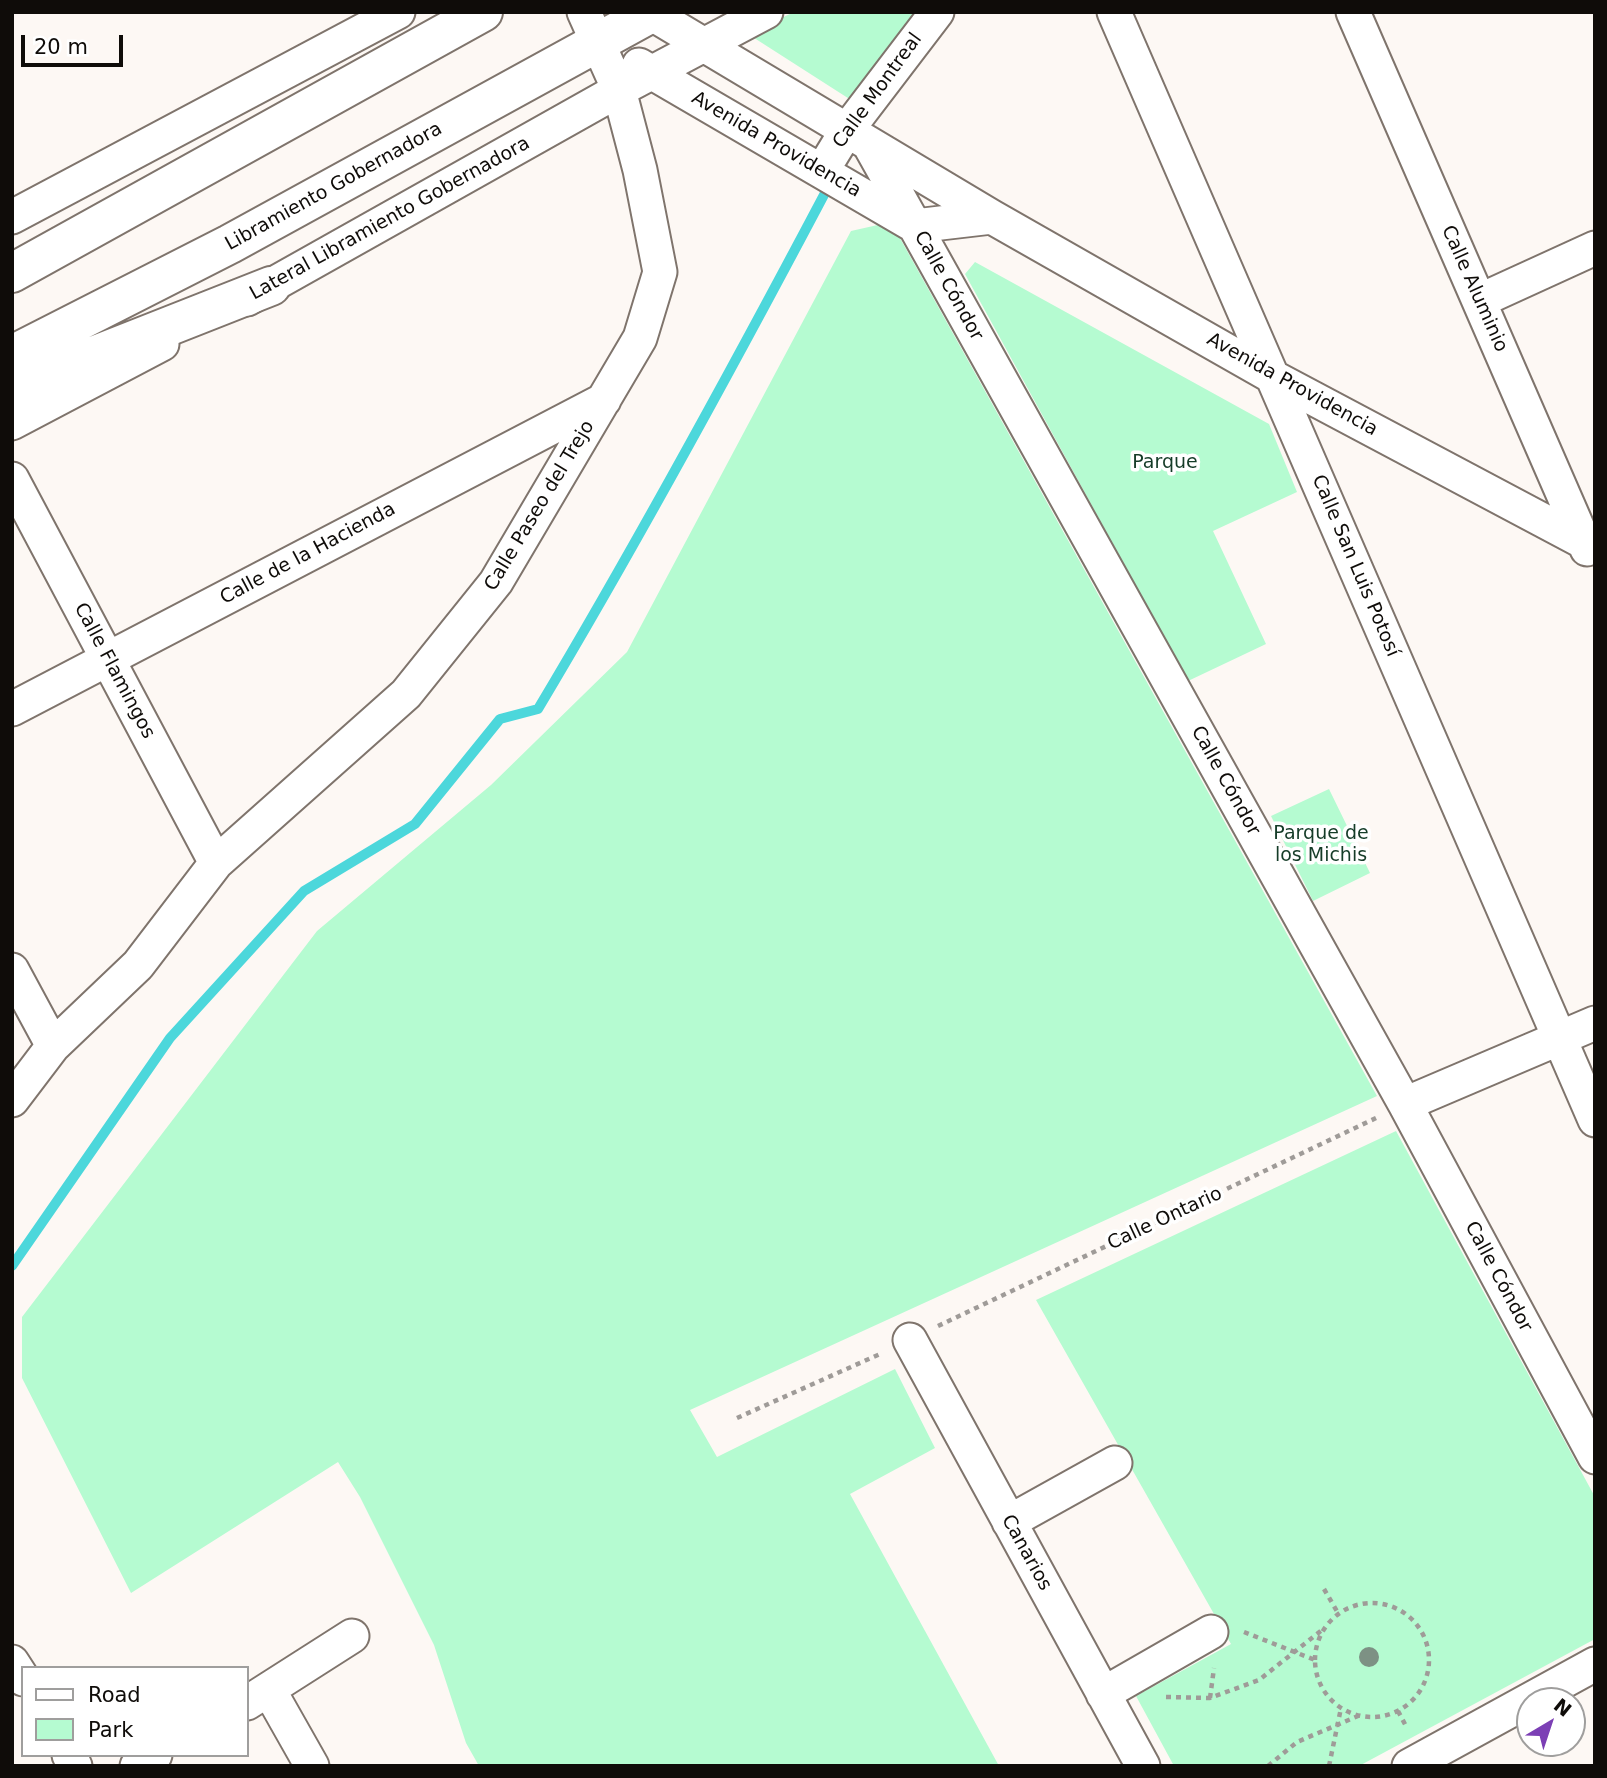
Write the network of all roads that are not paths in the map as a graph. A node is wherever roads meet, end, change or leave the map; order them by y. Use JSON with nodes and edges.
{"nodes":[{"id":1,"x":398,"y":12,"type":"edge"},
{"id":2,"x":482,"y":12,"type":"edge"},
{"id":3,"x":766,"y":12,"type":"edge"},
{"id":4,"x":937,"y":12,"type":"edge"},
{"id":5,"x":1114,"y":12,"type":"edge"},
{"id":6,"x":1353,"y":12,"type":"edge"},
{"id":7,"x":651,"y":13,"type":"edge"},
{"id":8,"x":591,"y":27,"type":"edge"},
{"id":9,"x":704,"y":45,"type":"junction"},
{"id":10,"x":654,"y":73,"type":"junction"},
{"id":11,"x":619,"y":90,"type":"junction"},
{"id":12,"x":858,"y":137,"type":"junction"},
{"id":13,"x":822,"y":171,"type":"junction"},
{"id":14,"x":992,"y":216,"type":"junction"},
{"id":15,"x":12,"y":217,"type":"edge"},
{"id":16,"x":915,"y":226,"type":"junction"},
{"id":17,"x":1595,"y":248,"type":"edge"},
{"id":18,"x":12,"y":273,"type":"edge"},
{"id":19,"x":271,"y":286,"type":"junction"},
{"id":20,"x":1479,"y":301,"type":"junction"},
{"id":21,"x":12,"y":355,"type":"edge"},
{"id":22,"x":1273,"y":377,"type":"junction"},
{"id":23,"x":12,"y":388,"type":"edge"},
{"id":24,"x":604,"y":400,"type":"junction"},
{"id":25,"x":12,"y":423,"type":"edge"},
{"id":26,"x":12,"y":479,"type":"edge"},
{"id":27,"x":1591,"y":552,"type":"edge"},
{"id":28,"x":108,"y":659,"type":"junction"},
{"id":29,"x":12,"y":709,"type":"edge"},
{"id":30,"x":216,"y":863,"type":"junction"},
{"id":31,"x":12,"y":970,"type":"edge"},
{"id":32,"x":1595,"y":1023,"type":"edge"},
{"id":33,"x":1560,"y":1038,"type":"junction"},
{"id":34,"x":53,"y":1046,"type":"junction"},
{"id":35,"x":12,"y":1100,"type":"edge"},
{"id":36,"x":1405,"y":1104,"type":"junction"},
{"id":37,"x":1595,"y":1120,"type":"edge"},
{"id":38,"x":910,"y":1340,"type":"road end"},
{"id":39,"x":1595,"y":1457,"type":"edge"},
{"id":40,"x":1115,"y":1463,"type":"dead end"},
{"id":41,"x":1009,"y":1522,"type":"junction"},
{"id":42,"x":1212,"y":1632,"type":"dead end"},
{"id":43,"x":352,"y":1636,"type":"dead end"},
{"id":44,"x":1595,"y":1664,"type":"edge"},
{"id":45,"x":1103,"y":1694,"type":"junction"},
{"id":46,"x":258,"y":1696,"type":"edge"},
{"id":47,"x":1425,"y":1762,"type":"edge"},
{"id":48,"x":312,"y":1766,"type":"edge"},
{"id":49,"x":1143,"y":1766,"type":"edge"}],
"edges":[{"from":1,"to":15,"type":"street"},
{"from":2,"to":18,"type":"highway"},
{"from":3,"to":9,"type":"street","name":"Lateral Libramiento Gobernadora"},
{"from":4,"to":12,"type":"street","name":"Calle Montreal"},
{"from":5,"to":22,"type":"street","name":"Calle San Luis Potosí"},
{"from":6,"to":20,"type":"street","name":"Calle Aluminio"},
{"from":7,"to":8,"type":"highway","name":"Libramiento Gobernadora"},
{"from":7,"to":9,"type":"street","name":"Avenida Providencia"},
{"from":8,"to":10,"type":"street","name":"Avenida Providencia"},
{"from":8,"to":11,"type":"street","name":"Calle Paseo del Trejo"},
{"from":8,"to":21,"type":"highway","name":"Libramiento Gobernadora"},
{"from":9,"to":10,"type":"street","name":"Lateral Libramiento Gobernadora"},
{"from":9,"to":12,"type":"street","name":"Avenida Providencia"},
{"from":10,"to":11,"type":"street","name":"Lateral Libramiento Gobernadora"},
{"from":10,"to":13,"type":"street","name":"Avenida Providencia"},
{"from":11,"to":19,"type":"street","name":"Lateral Libramiento Gobernadora"},
{"from":11,"to":24,"type":"street","name":"Calle Paseo del Trejo"},
{"from":12,"to":13,"type":"street","name":"Calle Montreal"},
{"from":12,"to":14,"type":"street","name":"Avenida Providencia"},
{"from":12,"to":16,"type":"street","name":"Calle Cóndor"},
{"from":13,"to":16,"type":"street","name":"Avenida Providencia"},
{"from":14,"to":16,"type":"street"},
{"from":14,"to":22,"type":"street","name":"Avenida Providencia"},
{"from":16,"to":36,"type":"street","name":"Calle Cóndor"},
{"from":17,"to":20,"type":"street"},
{"from":19,"to":23,"type":"highway"},
{"from":19,"to":25,"type":"street","name":"Lateral Libramiento Gobernadora"},
{"from":20,"to":27,"type":"street","name":"Calle Aluminio"},
{"from":22,"to":27,"type":"street","name":"Avenida Providencia"},
{"from":22,"to":33,"type":"street","name":"Calle San Luis Potosí"},
{"from":24,"to":28,"type":"street","name":"Calle de la Hacienda"},
{"from":24,"to":30,"type":"street","name":"Calle Paseo del Trejo"},
{"from":26,"to":28,"type":"street","name":"Calle Flamingos"},
{"from":28,"to":29,"type":"street","name":"Calle de la Hacienda"},
{"from":28,"to":30,"type":"street","name":"Calle Flamingos"},
{"from":30,"to":34,"type":"street","name":"Calle Paseo del Trejo"},
{"from":31,"to":34,"type":"street"},
{"from":32,"to":33,"type":"street"},
{"from":33,"to":36,"type":"street"},
{"from":33,"to":37,"type":"street","name":"Calle San Luis Potosí"},
{"from":34,"to":35,"type":"street","name":"Calle Paseo del Trejo"},
{"from":36,"to":39,"type":"street","name":"Calle Cóndor"},
{"from":38,"to":41,"type":"street","name":"Canarios"},
{"from":40,"to":41,"type":"street"},
{"from":41,"to":45,"type":"street","name":"Canarios"},
{"from":42,"to":45,"type":"street"},
{"from":43,"to":46,"type":"street"},
{"from":44,"to":47,"type":"street"},
{"from":45,"to":49,"type":"street","name":"Canarios"},
{"from":46,"to":48,"type":"street"}]}
